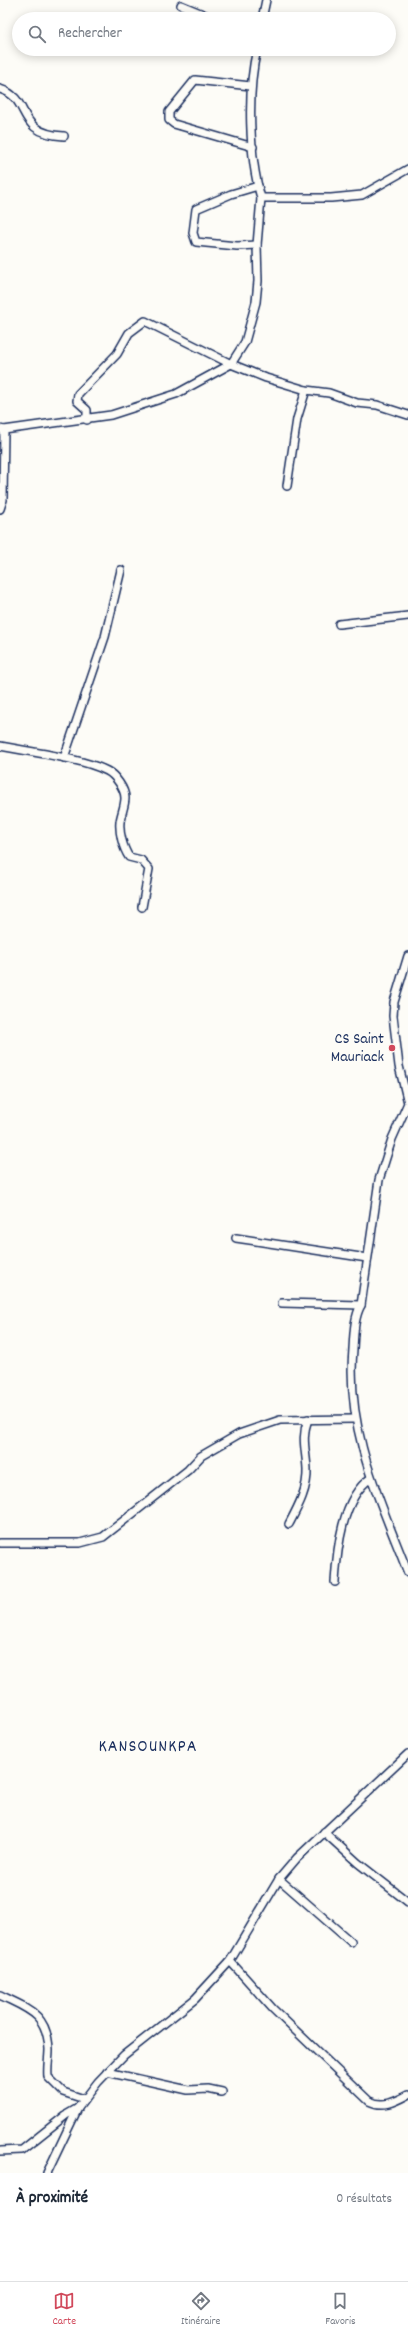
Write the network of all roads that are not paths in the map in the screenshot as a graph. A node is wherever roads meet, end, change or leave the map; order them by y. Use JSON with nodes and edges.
{"nodes":[{"id":1,"x":266,"y":0,"type":"edge"},
{"id":2,"x":181,"y":5,"type":"dead end"},
{"id":3,"x":198,"y":12,"type":"edge"},
{"id":4,"x":263,"y":12,"type":"edge"},
{"id":5,"x":255,"y":56,"type":"edge"},
{"id":6,"x":251,"y":86,"type":"junction"},
{"id":7,"x":0,"y":89,"type":"edge"},
{"id":8,"x":64,"y":136,"type":"dead end"},
{"id":9,"x":253,"y":147,"type":"junction"},
{"id":10,"x":408,"y":169,"type":"edge"},
{"id":11,"x":258,"y":186,"type":"junction"},
{"id":12,"x":261,"y":198,"type":"junction"},
{"id":13,"x":257,"y":245,"type":"junction"},
{"id":14,"x":231,"y":364,"type":"junction"},
{"id":15,"x":306,"y":390,"type":"junction"},
{"id":16,"x":408,"y":415,"type":"edge"},
{"id":17,"x":87,"y":420,"type":"junction"},
{"id":18,"x":2,"y":429,"type":"edge"},
{"id":19,"x":287,"y":486,"type":"dead end"},
{"id":20,"x":0,"y":509,"type":"edge"},
{"id":21,"x":122,"y":570,"type":"dead end"},
{"id":22,"x":408,"y":616,"type":"edge"},
{"id":23,"x":339,"y":624,"type":"dead end"},
{"id":24,"x":0,"y":746,"type":"edge"},
{"id":25,"x":64,"y":758,"type":"junction"},
{"id":26,"x":142,"y":907,"type":"dead end"},
{"id":27,"x":408,"y":956,"type":"edge"},
{"id":28,"x":236,"y":1238,"type":"dead end"},
{"id":29,"x":367,"y":1258,"type":"junction"},
{"id":30,"x":282,"y":1303,"type":"dead end"},
{"id":31,"x":361,"y":1305,"type":"junction"},
{"id":32,"x":354,"y":1419,"type":"junction"},
{"id":33,"x":308,"y":1420,"type":"junction"},
{"id":34,"x":371,"y":1478,"type":"junction"},
{"id":35,"x":289,"y":1524,"type":"dead end"},
{"id":36,"x":0,"y":1543,"type":"edge"},
{"id":37,"x":408,"y":1573,"type":"edge"},
{"id":38,"x":335,"y":1582,"type":"dead end"},
{"id":39,"x":408,"y":1754,"type":"edge"},
{"id":40,"x":324,"y":1832,"type":"junction"},
{"id":41,"x":279,"y":1879,"type":"junction"},
{"id":42,"x":408,"y":1902,"type":"edge"},
{"id":43,"x":351,"y":1942,"type":"dead end"},
{"id":44,"x":230,"y":1962,"type":"junction"},
{"id":45,"x":0,"y":1995,"type":"edge"},
{"id":46,"x":107,"y":2072,"type":"junction"},
{"id":47,"x":222,"y":2092,"type":"dead end"},
{"id":48,"x":408,"y":2095,"type":"edge"},
{"id":49,"x":84,"y":2099,"type":"junction"},
{"id":50,"x":78,"y":2108,"type":"junction"},
{"id":51,"x":0,"y":2151,"type":"edge"},
{"id":52,"x":48,"y":2173,"type":"edge"}],
"edges":[{"from":1,"to":4,"type":"street"},
{"from":2,"to":3,"type":"street"},
{"from":5,"to":6,"type":"street"},
{"from":6,"to":9,"type":"street"},
{"from":6,"to":9,"type":"street"},
{"from":7,"to":8,"type":"street"},
{"from":9,"to":11,"type":"street"},
{"from":10,"to":12,"type":"street"},
{"from":11,"to":12,"type":"street"},
{"from":11,"to":13,"type":"street"},
{"from":12,"to":13,"type":"street"},
{"from":13,"to":14,"type":"street"},
{"from":14,"to":15,"type":"street"},
{"from":14,"to":17,"type":"street"},
{"from":14,"to":17,"type":"street"},
{"from":15,"to":16,"type":"street"},
{"from":15,"to":19,"type":"street"},
{"from":17,"to":18,"type":"street"},
{"from":18,"to":20,"type":"street"},
{"from":21,"to":25,"type":"street"},
{"from":22,"to":23,"type":"street"},
{"from":24,"to":25,"type":"street"},
{"from":25,"to":26,"type":"street"},
{"from":27,"to":29,"type":"street"},
{"from":28,"to":29,"type":"street"},
{"from":29,"to":31,"type":"street"},
{"from":30,"to":31,"type":"street"},
{"from":31,"to":32,"type":"street"},
{"from":32,"to":33,"type":"street"},
{"from":32,"to":34,"type":"street"},
{"from":33,"to":35,"type":"street"},
{"from":33,"to":36,"type":"street"},
{"from":34,"to":37,"type":"street"},
{"from":34,"to":38,"type":"street"},
{"from":39,"to":40,"type":"street"},
{"from":40,"to":41,"type":"street"},
{"from":40,"to":42,"type":"street"},
{"from":41,"to":43,"type":"street"},
{"from":41,"to":44,"type":"street"},
{"from":44,"to":46,"type":"street"},
{"from":44,"to":48,"type":"street"},
{"from":45,"to":49,"type":"street"},
{"from":46,"to":47,"type":"street"},
{"from":46,"to":49,"type":"street"},
{"from":49,"to":50,"type":"street"},
{"from":50,"to":51,"type":"street"},
{"from":50,"to":52,"type":"street"}]}
